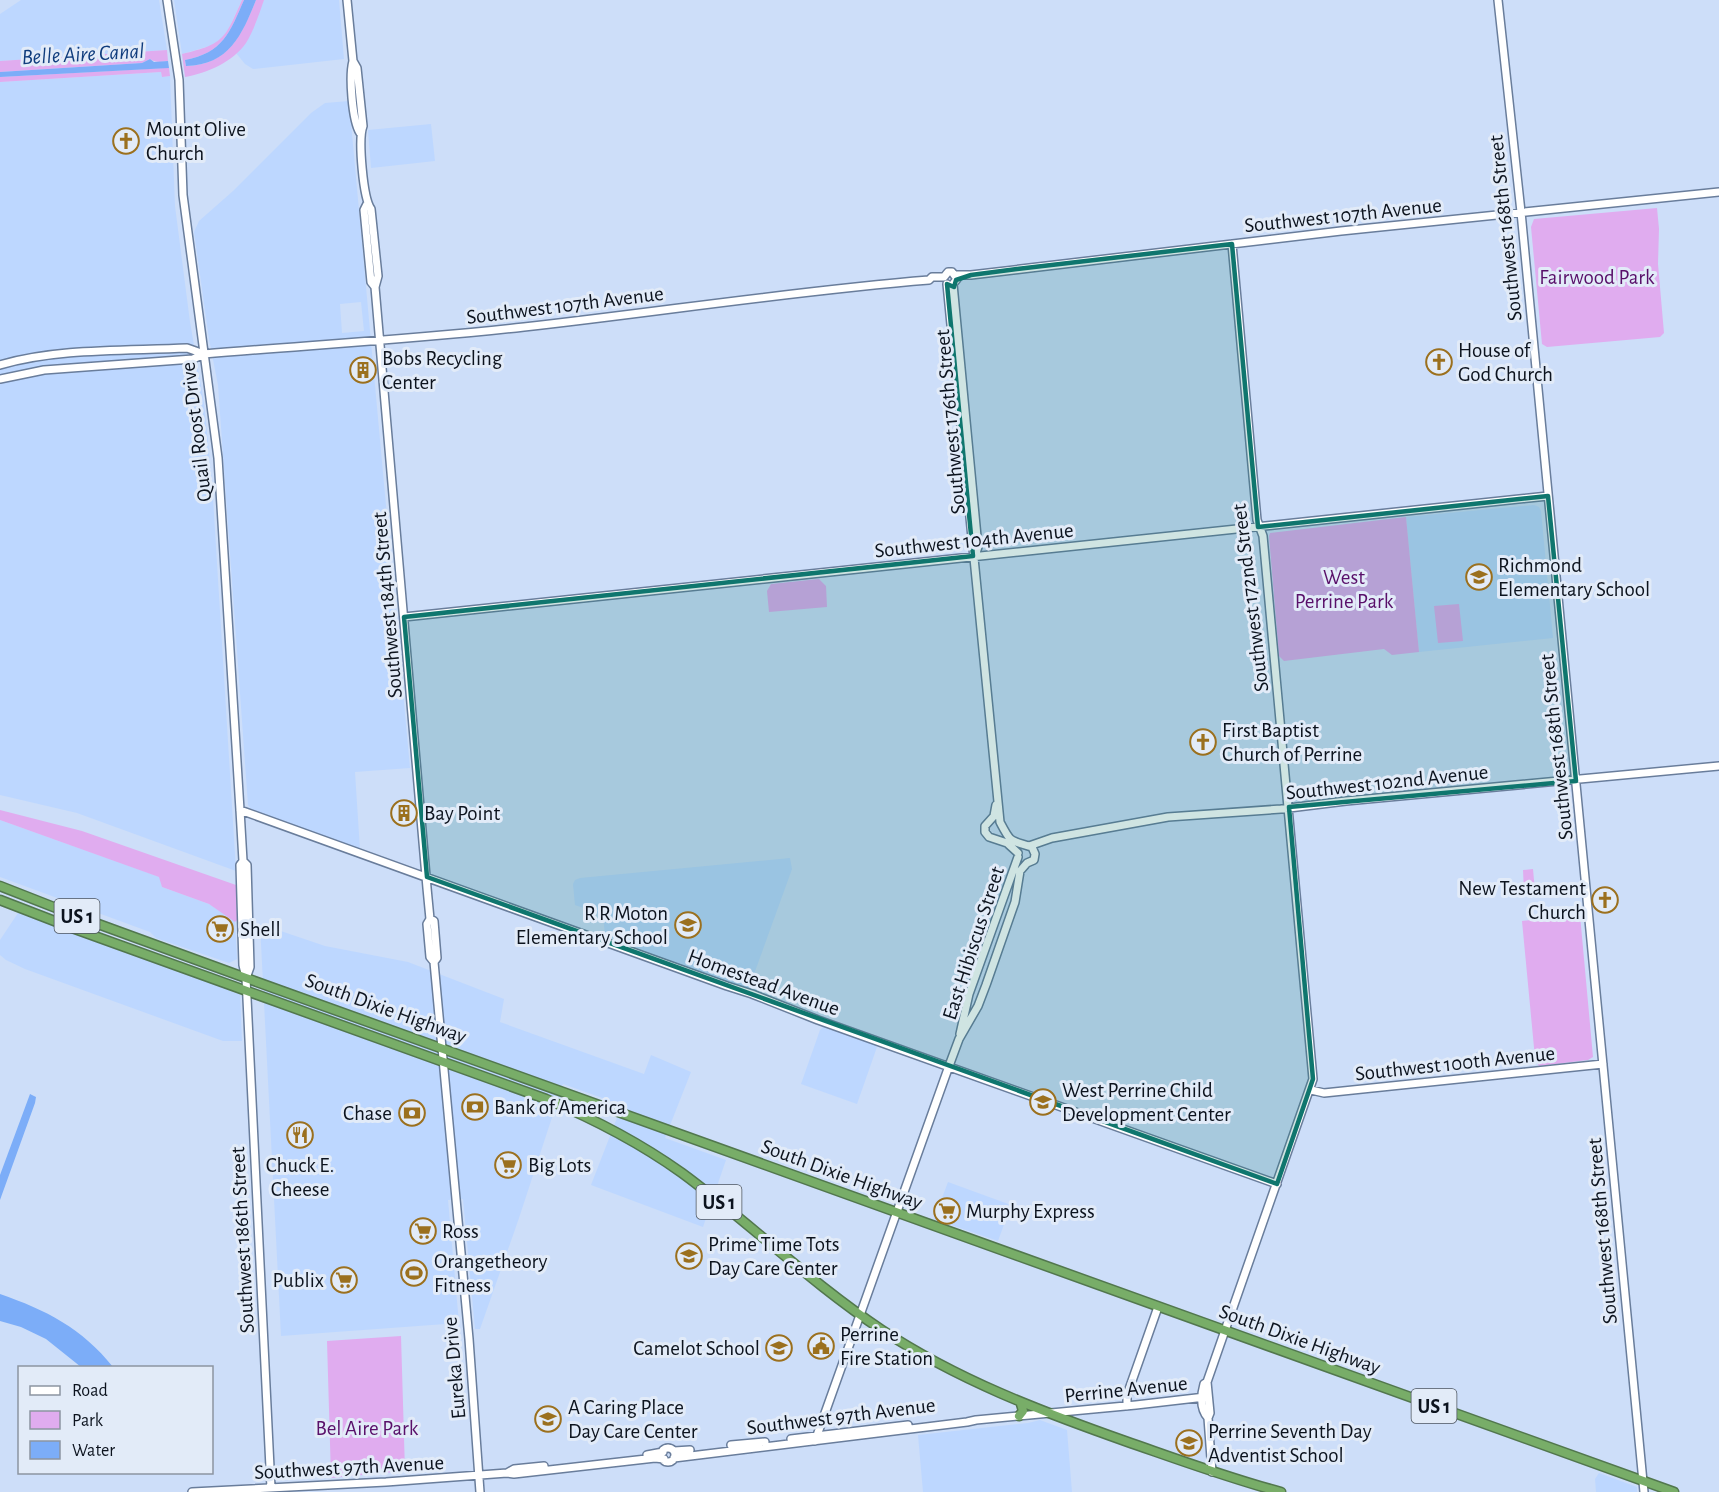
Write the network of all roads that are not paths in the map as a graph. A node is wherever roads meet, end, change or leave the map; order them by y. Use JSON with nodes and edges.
{"nodes":[{"id":1,"x":167,"y":0,"type":"edge"},
{"id":2,"x":347,"y":0,"type":"edge"},
{"id":3,"x":1498,"y":0,"type":"edge"},
{"id":4,"x":1719,"y":192,"type":"edge"},
{"id":5,"x":1521,"y":212,"type":"junction"},
{"id":6,"x":1232,"y":244,"type":"junction"},
{"id":7,"x":950,"y":280,"type":"junction"},
{"id":8,"x":380,"y":341,"type":"junction"},
{"id":9,"x":130,"y":351,"type":"junction"},
{"id":10,"x":204,"y":354,"type":"junction"},
{"id":11,"x":131,"y":364,"type":"junction"},
{"id":12,"x":0,"y":365,"type":"edge"},
{"id":13,"x":0,"y":379,"type":"edge"},
{"id":14,"x":1548,"y":496,"type":"junction"},
{"id":15,"x":1260,"y":527,"type":"junction"},
{"id":16,"x":975,"y":556,"type":"junction"},
{"id":17,"x":404,"y":617,"type":"junction"},
{"id":18,"x":1719,"y":766,"type":"edge"},
{"id":19,"x":1576,"y":781,"type":"junction"},
{"id":20,"x":997,"y":800,"type":"junction"},
{"id":21,"x":1289,"y":807,"type":"junction"},
{"id":22,"x":240,"y":810,"type":"junction"},
{"id":23,"x":992,"y":820,"type":"junction"},
{"id":24,"x":1000,"y":822,"type":"junction"},
{"id":25,"x":1003,"y":831,"type":"junction"},
{"id":26,"x":1059,"y":837,"type":"junction"},
{"id":27,"x":994,"y":838,"type":"junction"},
{"id":28,"x":1028,"y":846,"type":"junction"},
{"id":29,"x":1035,"y":854,"type":"junction"},
{"id":30,"x":1018,"y":855,"type":"junction"},
{"id":31,"x":1027,"y":863,"type":"junction"},
{"id":32,"x":427,"y":877,"type":"junction"},
{"id":33,"x":0,"y":885,"type":"edge"},
{"id":34,"x":0,"y":900,"type":"edge"},
{"id":35,"x":140,"y":939,"type":"junction"},
{"id":36,"x":155,"y":944,"type":"junction"},
{"id":37,"x":118,"y":945,"type":"junction"},
{"id":38,"x":133,"y":951,"type":"junction"},
{"id":39,"x":246,"y":978,"type":"junction"},
{"id":40,"x":247,"y":991,"type":"junction"},
{"id":41,"x":365,"y":1020,"type":"junction"},
{"id":42,"x":361,"y":1032,"type":"junction"},
{"id":43,"x":959,"y":1039,"type":"junction"},
{"id":44,"x":441,"y":1047,"type":"junction"},
{"id":45,"x":442,"y":1062,"type":"junction"},
{"id":46,"x":1603,"y":1064,"type":"junction"},
{"id":47,"x":949,"y":1066,"type":"junction"},
{"id":48,"x":1311,"y":1090,"type":"junction"},
{"id":49,"x":571,"y":1094,"type":"junction"},
{"id":50,"x":566,"y":1107,"type":"junction"},
{"id":51,"x":1277,"y":1184,"type":"junction"},
{"id":52,"x":897,"y":1212,"type":"junction"},
{"id":53,"x":1158,"y":1307,"type":"junction"},
{"id":54,"x":860,"y":1314,"type":"junction"},
{"id":55,"x":1225,"y":1331,"type":"junction"},
{"id":56,"x":1205,"y":1396,"type":"junction"},
{"id":57,"x":1021,"y":1404,"type":"junction"},
{"id":58,"x":1127,"y":1406,"type":"junction"},
{"id":59,"x":1046,"y":1414,"type":"junction"},
{"id":60,"x":1019,"y":1416,"type":"junction"},
{"id":61,"x":816,"y":1438,"type":"junction"},
{"id":62,"x":674,"y":1454,"type":"junction"},
{"id":63,"x":663,"y":1456,"type":"junction"},
{"id":64,"x":1212,"y":1472,"type":"junction"},
{"id":65,"x":478,"y":1476,"type":"junction"},
{"id":66,"x":1644,"y":1482,"type":"junction"},
{"id":67,"x":271,"y":1488,"type":"junction"},
{"id":68,"x":192,"y":1492,"type":"edge"},
{"id":69,"x":480,"y":1492,"type":"edge"},
{"id":70,"x":1281,"y":1492,"type":"edge"},
{"id":71,"x":1644,"y":1492,"type":"edge"},
{"id":72,"x":1674,"y":1492,"type":"edge"}],
"edges":[{"from":1,"to":10,"type":"street","name":"Quail Roost Drive"},
{"from":2,"to":8,"type":"street","name":"Southwest 184th Street"},
{"from":3,"to":5,"type":"street","name":"Southwest 168th Street"},
{"from":4,"to":5,"type":"street","name":"Southwest 107th Avenue"},
{"from":5,"to":6,"type":"street","name":"Southwest 107th Avenue"},
{"from":5,"to":14,"type":"street","name":"Southwest 168th Street"},
{"from":6,"to":7,"type":"street","name":"Southwest 107th Avenue"},
{"from":6,"to":15,"type":"street","name":"Southwest 172nd Street"},
{"from":7,"to":8,"type":"street","name":"Southwest 107th Avenue"},
{"from":7,"to":16,"type":"street","name":"Southwest 176th Street"},
{"from":8,"to":10,"type":"street","name":"Southwest 107th Avenue"},
{"from":8,"to":17,"type":"street","name":"Southwest 184th Street"},
{"from":9,"to":10,"type":"street","name":"Southwest 107th Avenue"},
{"from":9,"to":11,"type":"street"},
{"from":9,"to":12,"type":"street","name":"Southwest 107th Avenue"},
{"from":10,"to":11,"type":"street","name":"Southwest 107th Avenue"},
{"from":10,"to":22,"type":"street","name":"Quail Roost Drive"},
{"from":11,"to":13,"type":"street","name":"Southwest 107th Avenue"},
{"from":14,"to":15,"type":"street","name":"Southwest 104th Avenue"},
{"from":14,"to":19,"type":"street","name":"Southwest 168th Street"},
{"from":15,"to":16,"type":"street","name":"Southwest 104th Avenue"},
{"from":15,"to":21,"type":"street","name":"Southwest 172nd Street"},
{"from":16,"to":17,"type":"street","name":"Southwest 104th Avenue"},
{"from":16,"to":20,"type":"street","name":"Southwest 176th Street"},
{"from":17,"to":32,"type":"street","name":"Southwest 184th Street"},
{"from":18,"to":19,"type":"street","name":"Southwest 102nd Avenue"},
{"from":19,"to":21,"type":"street","name":"Southwest 102nd Avenue"},
{"from":19,"to":46,"type":"street","name":"Southwest 168th Street"},
{"from":20,"to":23,"type":"street","name":"Southwest 176th Street"},
{"from":20,"to":24,"type":"street","name":"Southwest 176th Street"},
{"from":21,"to":26,"type":"street","name":"Southwest 102nd Avenue"},
{"from":21,"to":48,"type":"street","name":"Southwest 172nd Street"},
{"from":22,"to":32,"type":"street","name":"Homestead Avenue"},
{"from":22,"to":39,"type":"street","name":"Quail Roost Drive"},
{"from":23,"to":24,"type":"street"},
{"from":23,"to":27,"type":"street"},
{"from":24,"to":25,"type":"street"},
{"from":25,"to":27,"type":"street"},
{"from":25,"to":28,"type":"street"},
{"from":26,"to":28,"type":"street","name":"Southwest 102nd Avenue"},
{"from":26,"to":29,"type":"street","name":"Southwest 102nd Avenue"},
{"from":27,"to":30,"type":"street"},
{"from":28,"to":29,"type":"street"},
{"from":28,"to":30,"type":"street"},
{"from":29,"to":31,"type":"street"},
{"from":30,"to":31,"type":"street"},
{"from":30,"to":43,"type":"street","name":"East Hibiscus Street"},
{"from":31,"to":43,"type":"street","name":"East Hibiscus Street"},
{"from":32,"to":44,"type":"street","name":"Southwest 184th Street"},
{"from":32,"to":47,"type":"street","name":"Homestead Avenue"},
{"from":33,"to":35,"type":"highway","name":"South Dixie Highway","number":"US 1"},
{"from":34,"to":37,"type":"highway","name":"South Dixie Highway","number":"US 1"},
{"from":35,"to":36,"type":"highway","name":"South Dixie Highway","number":"US 1"},
{"from":35,"to":37,"type":"highway"},
{"from":36,"to":38,"type":"highway"},
{"from":36,"to":39,"type":"highway","name":"South Dixie Highway","number":"US 1"},
{"from":37,"to":38,"type":"highway","name":"South Dixie Highway","number":"US 1"},
{"from":38,"to":40,"type":"highway","name":"South Dixie Highway","number":"US 1"},
{"from":39,"to":40,"type":"street","name":"Quail Roost Drive"},
{"from":39,"to":41,"type":"highway","name":"South Dixie Highway","number":"US 1"},
{"from":40,"to":42,"type":"highway","name":"South Dixie Highway","number":"US 1"},
{"from":40,"to":67,"type":"street","name":"Southwest 186th Street"},
{"from":41,"to":42,"type":"highway"},
{"from":41,"to":44,"type":"highway","name":"South Dixie Highway","number":"US 1"},
{"from":42,"to":45,"type":"highway","name":"South Dixie Highway","number":"US 1"},
{"from":43,"to":47,"type":"street","name":"East Hibiscus Street"},
{"from":44,"to":45,"type":"street","name":"Southwest 184th Street"},
{"from":44,"to":49,"type":"highway","name":"South Dixie Highway","number":"US 1"},
{"from":45,"to":50,"type":"highway","name":"South Dixie Highway","number":"US 1"},
{"from":45,"to":65,"type":"street","name":"Eureka Drive"},
{"from":46,"to":48,"type":"street","name":"Southwest 100th Avenue"},
{"from":46,"to":66,"type":"street","name":"Southwest 168th Street"},
{"from":47,"to":51,"type":"street","name":"Homestead Avenue"},
{"from":47,"to":52,"type":"street","name":"East Hibiscus Street"},
{"from":48,"to":51,"type":"street","name":"Southwest 172nd Street"},
{"from":49,"to":50,"type":"highway"},
{"from":49,"to":52,"type":"highway","name":"South Dixie Highway","number":"US 1"},
{"from":50,"to":54,"type":"highway","name":"South Dixie Highway","number":"US 1"},
{"from":51,"to":55,"type":"street","name":"Southwest 172nd Street"},
{"from":52,"to":53,"type":"highway","name":"South Dixie Highway","number":"US 1"},
{"from":52,"to":54,"type":"street"},
{"from":53,"to":55,"type":"highway","name":"South Dixie Highway","number":"US 1"},
{"from":53,"to":58,"type":"street"},
{"from":54,"to":57,"type":"highway","name":"South Dixie Highway","number":"US 1"},
{"from":54,"to":61,"type":"street"},
{"from":55,"to":56,"type":"street","name":"Southwest 172nd Street"},
{"from":55,"to":66,"type":"highway","name":"South Dixie Highway","number":"US 1"},
{"from":56,"to":58,"type":"street","name":"Perrine Avenue"},
{"from":56,"to":64,"type":"street"},
{"from":57,"to":59,"type":"highway","name":"South Dixie Highway","number":"US 1"},
{"from":57,"to":60,"type":"highway"},
{"from":58,"to":59,"type":"street","name":"Perrine Avenue"},
{"from":59,"to":60,"type":"street","name":"Southwest 97th Avenue"},
{"from":59,"to":64,"type":"highway","name":"South Dixie Highway","number":"US 1"},
{"from":60,"to":61,"type":"street","name":"Southwest 97th Avenue"},
{"from":61,"to":62,"type":"street","name":"Southwest 97th Avenue"},
{"from":62,"to":63,"type":"street"},
{"from":62,"to":63,"type":"street"},
{"from":63,"to":65,"type":"street","name":"Southwest 97th Avenue"},
{"from":64,"to":70,"type":"highway","name":"South Dixie Highway","number":"US 1"},
{"from":65,"to":67,"type":"street","name":"Southwest 97th Avenue"},
{"from":65,"to":69,"type":"street","name":"Eureka Drive"},
{"from":66,"to":71,"type":"street","name":"Southwest 168th Street"},
{"from":66,"to":72,"type":"highway","name":"South Dixie Highway","number":"US 1"},
{"from":67,"to":68,"type":"street","name":"Southwest 97th Avenue"}]}
